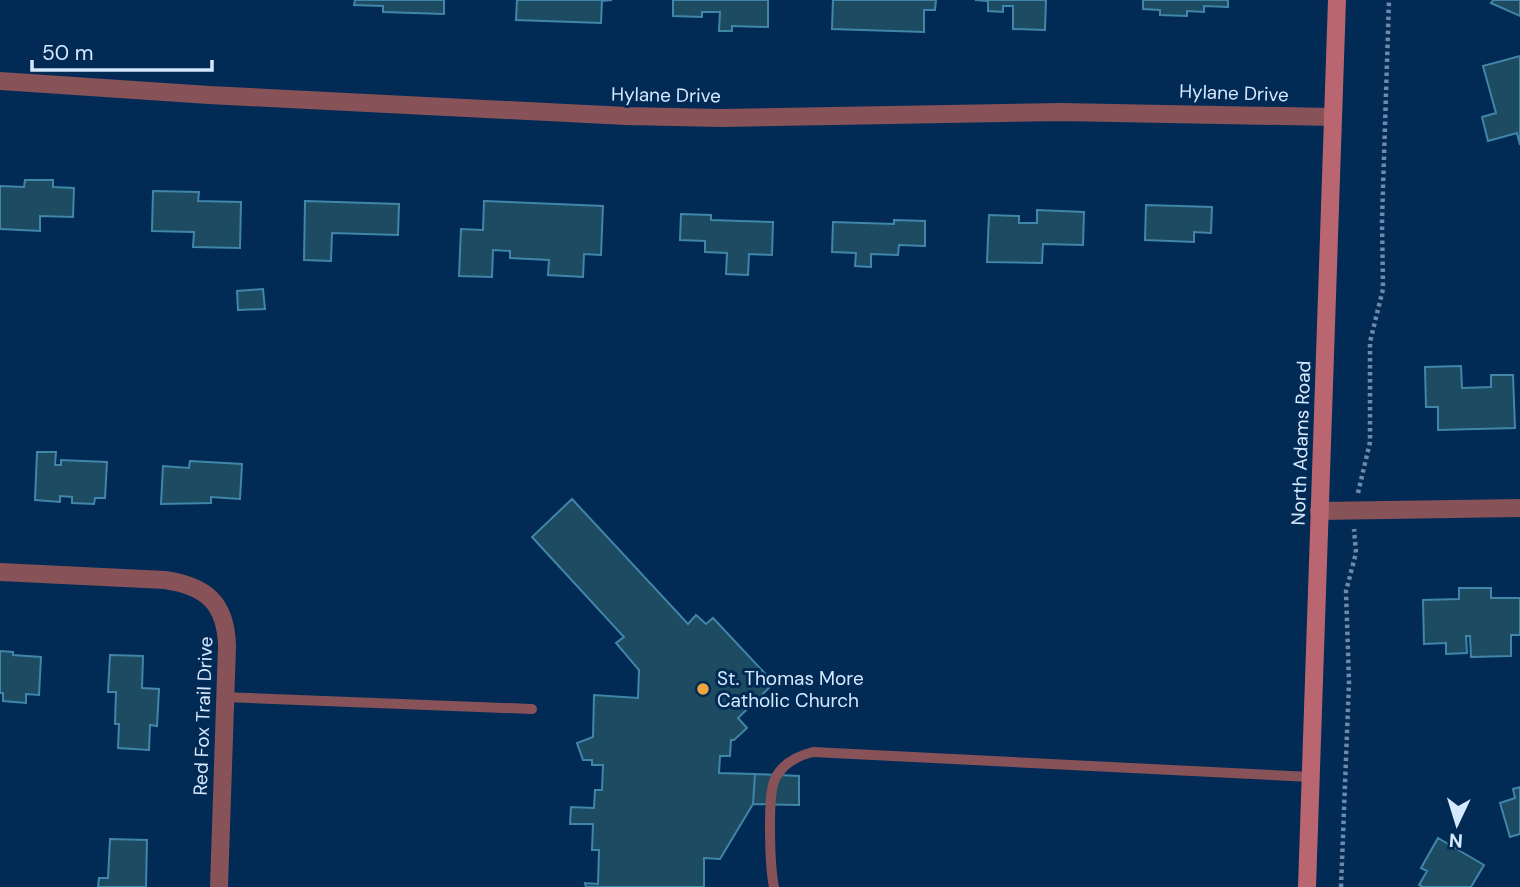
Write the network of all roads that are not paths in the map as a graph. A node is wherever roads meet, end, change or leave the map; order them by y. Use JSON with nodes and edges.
{"nodes":[{"id":1,"x":1337,"y":0,"type":"edge"},
{"id":2,"x":0,"y":81,"type":"edge"},
{"id":3,"x":1333,"y":117,"type":"junction"},
{"id":4,"x":1520,"y":508,"type":"edge"},
{"id":5,"x":1319,"y":511,"type":"junction"},
{"id":6,"x":0,"y":572,"type":"edge"},
{"id":7,"x":224,"y":697,"type":"junction"},
{"id":8,"x":532,"y":709,"type":"dead end"},
{"id":9,"x":1310,"y":777,"type":"junction"},
{"id":10,"x":219,"y":887,"type":"edge"},
{"id":11,"x":774,"y":887,"type":"edge"},
{"id":12,"x":1307,"y":887,"type":"edge"}],
"edges":[{"from":1,"to":3,"type":"street","name":"North Adams Road"},
{"from":2,"to":3,"type":"street","name":"Hylane Drive"},
{"from":3,"to":5,"type":"street","name":"North Adams Road"},
{"from":4,"to":5,"type":"street"},
{"from":5,"to":9,"type":"street","name":"North Adams Road"},
{"from":6,"to":7,"type":"street","name":"Red Fox Trail Drive"},
{"from":7,"to":8,"type":"lane"},
{"from":7,"to":10,"type":"street","name":"Red Fox Trail Drive"},
{"from":9,"to":11,"type":"lane"},
{"from":9,"to":12,"type":"street","name":"North Adams Road"}]}
